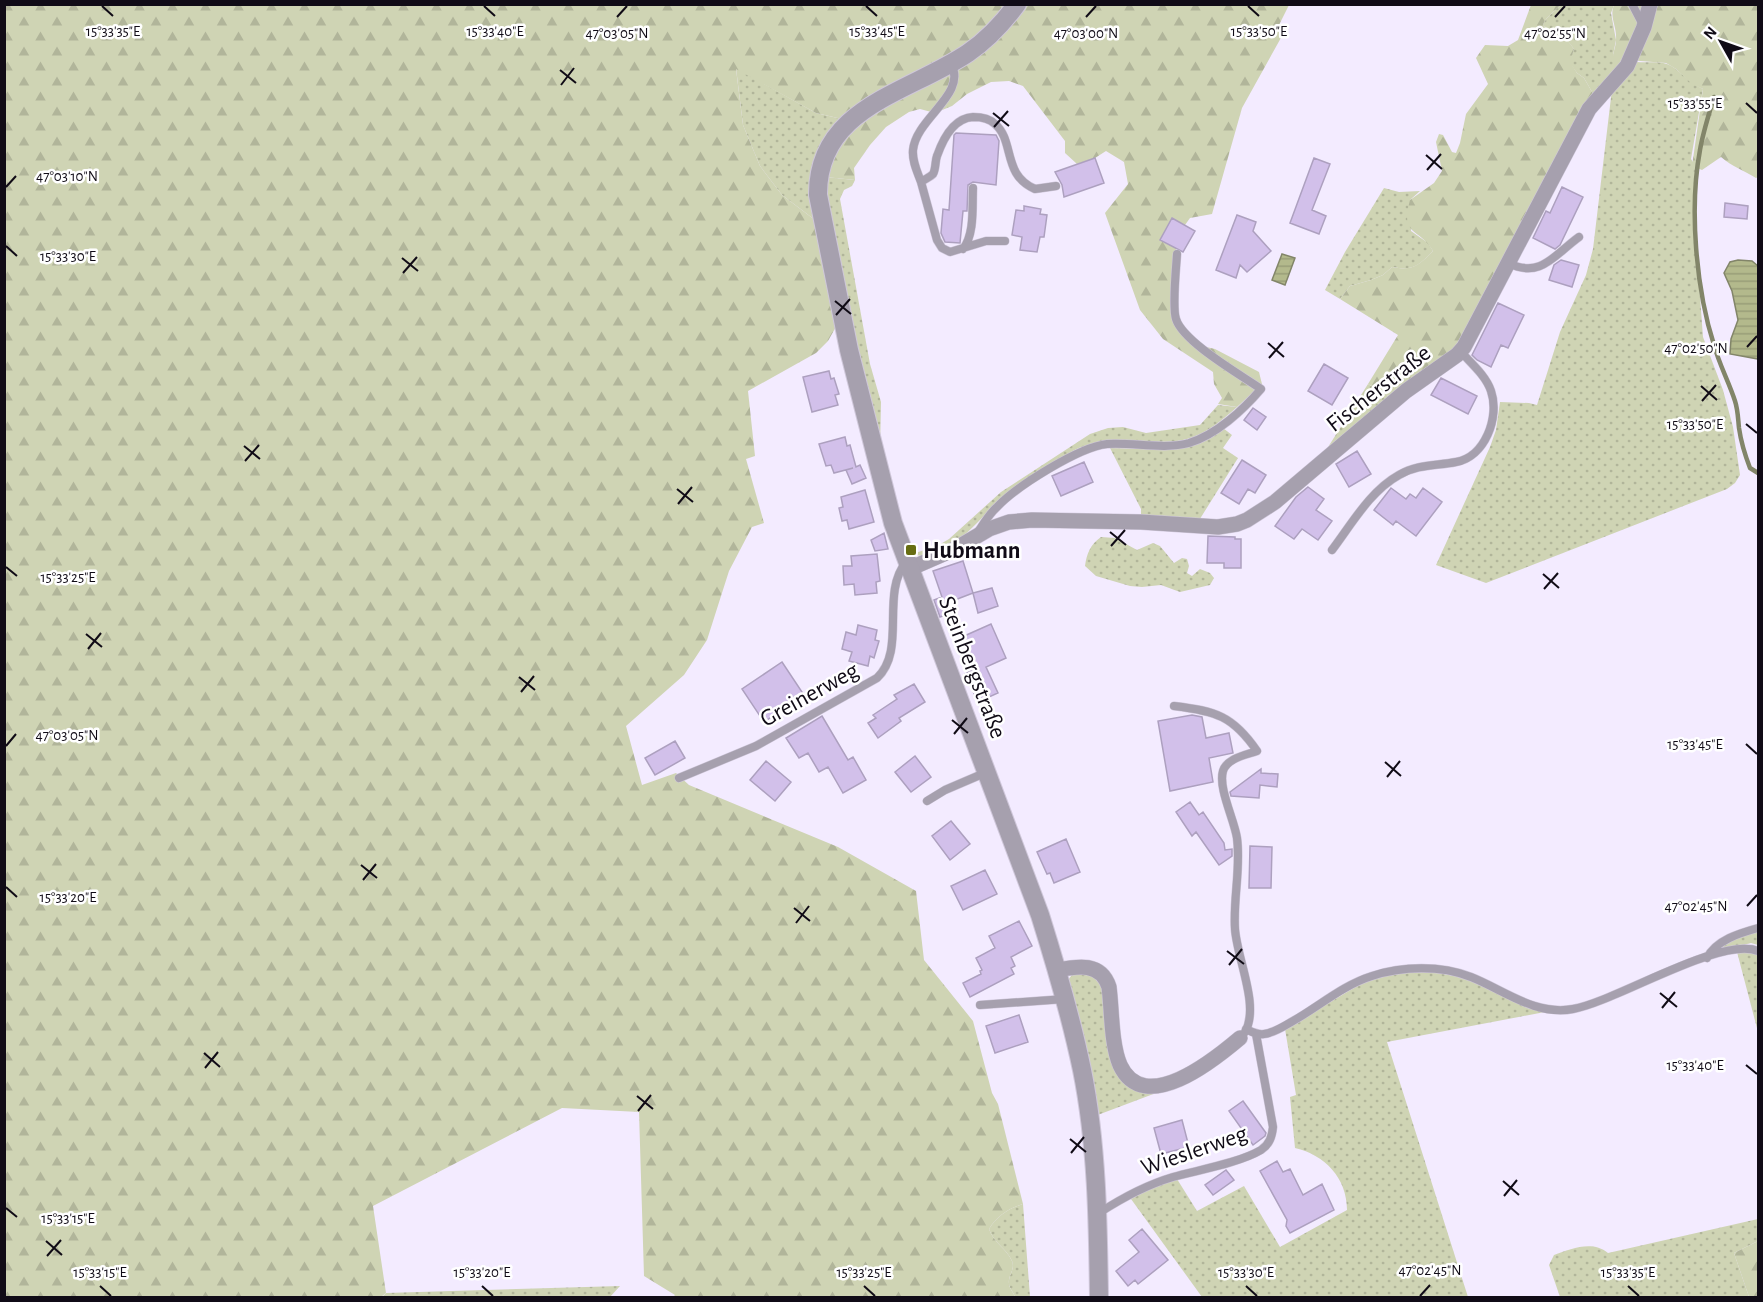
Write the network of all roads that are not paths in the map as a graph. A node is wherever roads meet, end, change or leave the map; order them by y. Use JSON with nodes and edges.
{"nodes":[{"id":1,"x":1017,"y":4,"type":"edge"},
{"id":2,"x":1632,"y":4,"type":"edge"},
{"id":3,"x":1650,"y":4,"type":"edge"},
{"id":4,"x":1644,"y":27,"type":"junction"},
{"id":5,"x":951,"y":63,"type":"junction"},
{"id":6,"x":921,"y":182,"type":"junction"},
{"id":7,"x":1056,"y":186,"type":"dead end"},
{"id":8,"x":973,"y":188,"type":"dead end"},
{"id":9,"x":1579,"y":237,"type":"dead end"},
{"id":10,"x":1005,"y":242,"type":"dead end"},
{"id":11,"x":962,"y":250,"type":"junction"},
{"id":12,"x":1177,"y":254,"type":"dead end"},
{"id":13,"x":1508,"y":263,"type":"junction"},
{"id":14,"x":1461,"y":352,"type":"junction"},
{"id":15,"x":974,"y":538,"type":"junction"},
{"id":16,"x":1332,"y":550,"type":"dead end"},
{"id":17,"x":908,"y":565,"type":"junction"},
{"id":18,"x":1174,"y":706,"type":"dead end"},
{"id":19,"x":987,"y":772,"type":"junction"},
{"id":20,"x":679,"y":778,"type":"dead end"},
{"id":21,"x":927,"y":801,"type":"dead end"},
{"id":22,"x":1758,"y":928,"type":"edge"},
{"id":23,"x":1758,"y":951,"type":"edge"},
{"id":24,"x":1707,"y":958,"type":"junction"},
{"id":25,"x":1058,"y":970,"type":"junction"},
{"id":26,"x":1065,"y":999,"type":"junction"},
{"id":27,"x":980,"y":1005,"type":"dead end"},
{"id":28,"x":1243,"y":1034,"type":"junction"},
{"id":29,"x":1256,"y":1034,"type":"junction"},
{"id":30,"x":1097,"y":1214,"type":"junction"},
{"id":31,"x":1099,"y":1298,"type":"edge"}],
"edges":[{"from":1,"to":5,"type":"street","name":"Steinbergstraße"},
{"from":2,"to":4,"type":"lane"},
{"from":3,"to":4,"type":"street","name":"Fischerstraße"},
{"from":4,"to":13,"type":"street","name":"Fischerstraße"},
{"from":5,"to":6,"type":"lane"},
{"from":5,"to":17,"type":"street","name":"Steinbergstraße"},
{"from":6,"to":7,"type":"lane"},
{"from":6,"to":11,"type":"lane"},
{"from":8,"to":11,"type":"lane"},
{"from":9,"to":13,"type":"lane"},
{"from":10,"to":11,"type":"lane"},
{"from":12,"to":15,"type":"lane","name":"Fischerstraße"},
{"from":13,"to":14,"type":"street","name":"Fischerstraße"},
{"from":14,"to":15,"type":"street","name":"Fischerstraße"},
{"from":14,"to":16,"type":"lane"},
{"from":15,"to":17,"type":"street","name":"Fischerstraße"},
{"from":17,"to":19,"type":"street","name":"Steinbergstraße"},
{"from":17,"to":20,"type":"lane","name":"Greinerweg"},
{"from":18,"to":28,"type":"lane"},
{"from":19,"to":21,"type":"lane"},
{"from":19,"to":25,"type":"street","name":"Steinbergstraße"},
{"from":22,"to":24,"type":"lane"},
{"from":23,"to":24,"type":"lane"},
{"from":24,"to":29,"type":"lane"},
{"from":25,"to":26,"type":"street","name":"Steinbergstraße"},
{"from":25,"to":28,"type":"street"},
{"from":26,"to":27,"type":"lane"},
{"from":26,"to":30,"type":"street","name":"Steinbergstraße"},
{"from":28,"to":29,"type":"lane"},
{"from":29,"to":30,"type":"lane","name":"Wieslerweg"},
{"from":30,"to":31,"type":"street","name":"Steinbergstraße"}]}
